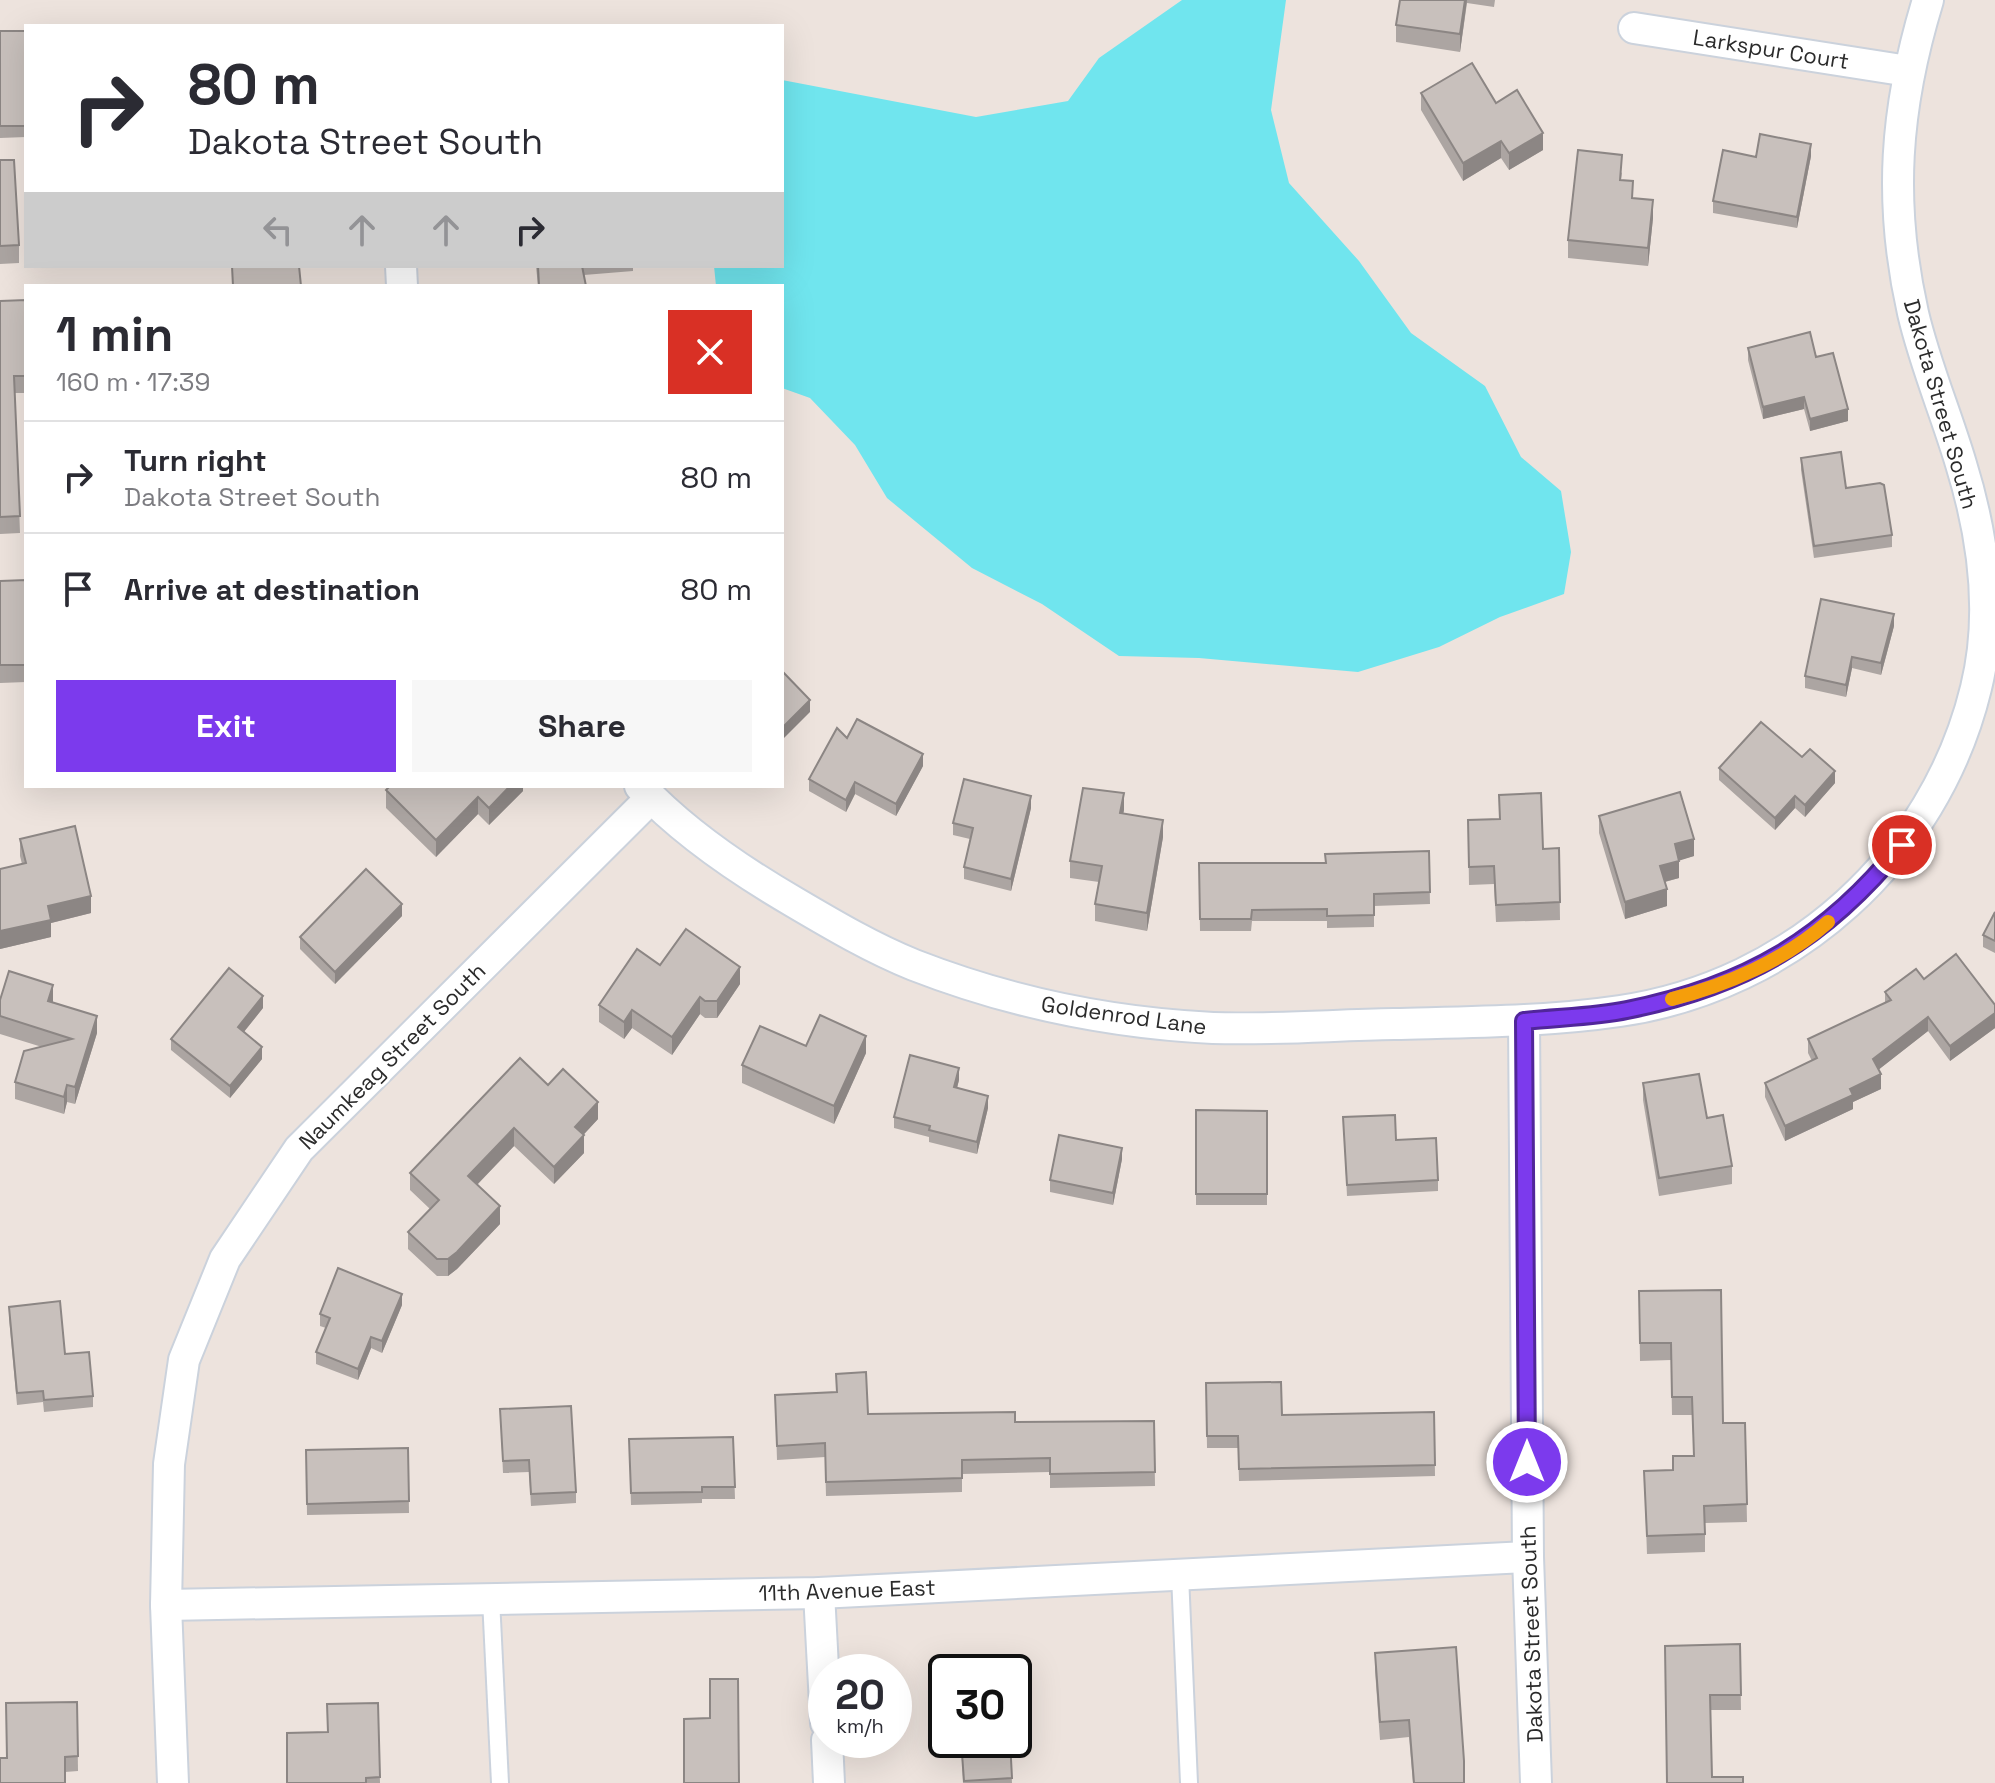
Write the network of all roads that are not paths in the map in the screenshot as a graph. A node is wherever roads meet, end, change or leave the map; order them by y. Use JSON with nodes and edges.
{"nodes":[{"id":1,"x":1928,"y":0,"type":"edge"},
{"id":2,"x":1634,"y":28,"type":"dead end"},
{"id":3,"x":1908,"y":71,"type":"junction"},
{"id":4,"x":646,"y":792,"type":"edge"},
{"id":5,"x":1524,"y":1021,"type":"junction"},
{"id":6,"x":1528,"y":1557,"type":"junction"},
{"id":7,"x":1180,"y":1575,"type":"junction"},
{"id":8,"x":819,"y":1593,"type":"junction"},
{"id":9,"x":491,"y":1599,"type":"junction"},
{"id":10,"x":166,"y":1605,"type":"junction"},
{"id":11,"x":822,"y":1654,"type":"edge"},
{"id":12,"x":828,"y":1758,"type":"edge"},
{"id":13,"x":173,"y":1783,"type":"edge"},
{"id":14,"x":500,"y":1783,"type":"edge"},
{"id":15,"x":829,"y":1783,"type":"edge"},
{"id":16,"x":1189,"y":1783,"type":"edge"},
{"id":17,"x":1536,"y":1783,"type":"edge"}],
"edges":[{"from":1,"to":3,"type":"street","name":"Dakota Street South"},
{"from":2,"to":3,"type":"street","name":"Larkspur Court"},
{"from":3,"to":5,"type":"street","name":"Dakota Street South"},
{"from":4,"to":5,"type":"street","name":"Goldenrod Lane"},
{"from":4,"to":10,"type":"street","name":"Naumkeag Street South"},
{"from":5,"to":6,"type":"street","name":"Dakota Street South"},
{"from":6,"to":7,"type":"street","name":"11th Avenue East"},
{"from":6,"to":17,"type":"street","name":"Dakota Street South"},
{"from":7,"to":8,"type":"street","name":"11th Avenue East"},
{"from":7,"to":16,"type":"lane"},
{"from":8,"to":9,"type":"street","name":"11th Avenue East"},
{"from":8,"to":11,"type":"street"},
{"from":9,"to":10,"type":"street","name":"11th Avenue East"},
{"from":9,"to":14,"type":"lane"},
{"from":10,"to":13,"type":"street","name":"Naumkeag Street South"},
{"from":12,"to":15,"type":"street"}]}
